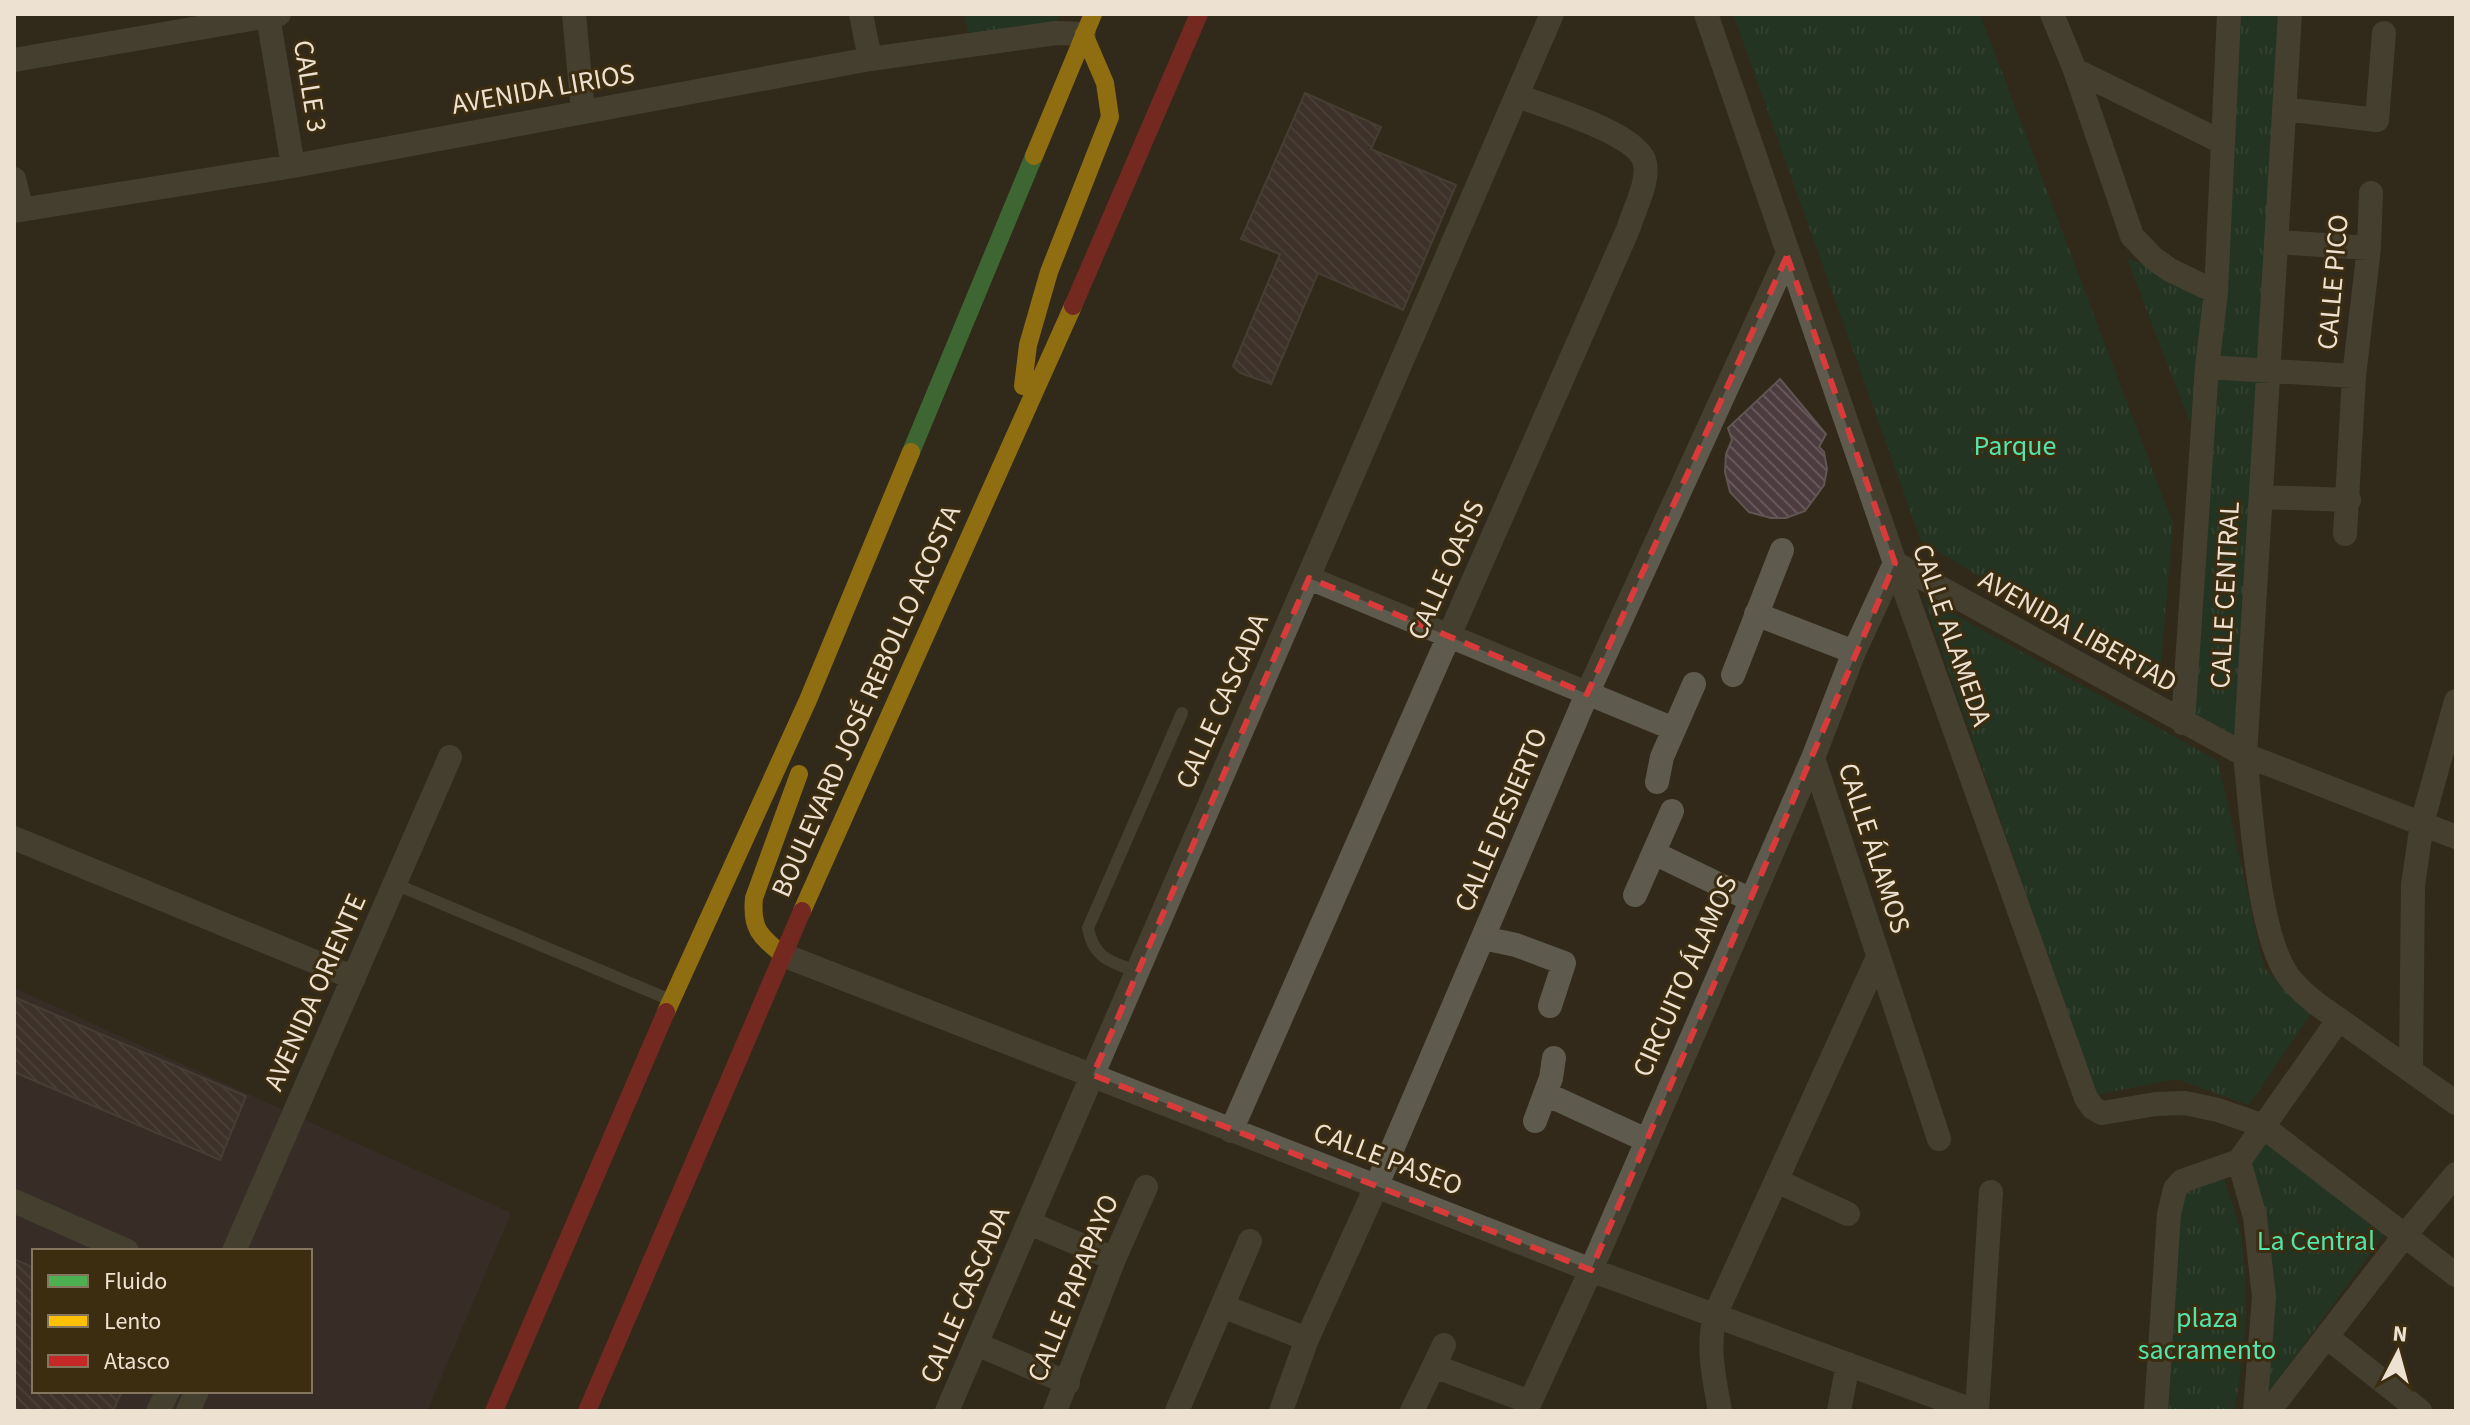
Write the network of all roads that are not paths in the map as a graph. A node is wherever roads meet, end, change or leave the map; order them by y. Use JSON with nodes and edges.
{"nodes":[{"id":1,"x":574,"y":14,"type":"edge"},
{"id":2,"x":861,"y":14,"type":"edge"},
{"id":3,"x":1199,"y":14,"type":"edge"},
{"id":4,"x":1552,"y":14,"type":"edge"},
{"id":5,"x":1706,"y":14,"type":"edge"},
{"id":6,"x":2052,"y":14,"type":"edge"},
{"id":7,"x":2229,"y":14,"type":"edge"},
{"id":8,"x":2290,"y":14,"type":"edge"},
{"id":9,"x":274,"y":15,"type":"edge"},
{"id":10,"x":1088,"y":24,"type":"edge"},
{"id":11,"x":2384,"y":33,"type":"dead end"},
{"id":12,"x":870,"y":59,"type":"junction"},
{"id":13,"x":14,"y":60,"type":"edge"},
{"id":14,"x":2075,"y":70,"type":"junction"},
{"id":15,"x":1518,"y":96,"type":"junction"},
{"id":16,"x":2284,"y":109,"type":"junction"},
{"id":17,"x":583,"y":112,"type":"junction"},
{"id":18,"x":2222,"y":142,"type":"junction"},
{"id":19,"x":293,"y":166,"type":"junction"},
{"id":20,"x":14,"y":179,"type":"edge"},
{"id":21,"x":2371,"y":193,"type":"dead end"},
{"id":22,"x":18,"y":210,"type":"edge"},
{"id":23,"x":2276,"y":242,"type":"junction"},
{"id":24,"x":2369,"y":248,"type":"junction"},
{"id":25,"x":1787,"y":256,"type":"junction"},
{"id":26,"x":2216,"y":292,"type":"junction"},
{"id":27,"x":2207,"y":367,"type":"junction"},
{"id":28,"x":2268,"y":370,"type":"junction"},
{"id":29,"x":2354,"y":376,"type":"junction"},
{"id":30,"x":1025,"y":418,"type":"junction"},
{"id":31,"x":2261,"y":497,"type":"junction"},
{"id":32,"x":2349,"y":500,"type":"junction"},
{"id":33,"x":2345,"y":534,"type":"dead end"},
{"id":34,"x":1782,"y":550,"type":"dead end"},
{"id":35,"x":1895,"y":563,"type":"junction"},
{"id":36,"x":1309,"y":578,"type":"junction"},
{"id":37,"x":1756,"y":614,"type":"junction"},
{"id":38,"x":1450,"y":638,"type":"junction"},
{"id":39,"x":1854,"y":652,"type":"junction"},
{"id":40,"x":1733,"y":675,"type":"dead end"},
{"id":41,"x":1694,"y":684,"type":"dead end"},
{"id":42,"x":1587,"y":694,"type":"junction"},
{"id":43,"x":808,"y":700,"type":"junction"},
{"id":44,"x":2456,"y":701,"type":"edge"},
{"id":45,"x":1182,"y":713,"type":"dead end"},
{"id":46,"x":2183,"y":723,"type":"junction"},
{"id":47,"x":1674,"y":729,"type":"junction"},
{"id":48,"x":2245,"y":755,"type":"junction"},
{"id":49,"x":450,"y":757,"type":"dead end"},
{"id":50,"x":1813,"y":758,"type":"junction"},
{"id":51,"x":1657,"y":782,"type":"dead end"},
{"id":52,"x":1672,"y":811,"type":"dead end"},
{"id":53,"x":2422,"y":823,"type":"junction"},
{"id":54,"x":2456,"y":837,"type":"edge"},
{"id":55,"x":14,"y":838,"type":"edge"},
{"id":56,"x":1654,"y":853,"type":"junction"},
{"id":57,"x":395,"y":884,"type":"junction"},
{"id":58,"x":1635,"y":895,"type":"dead end"},
{"id":59,"x":1751,"y":900,"type":"junction"},
{"id":60,"x":1483,"y":938,"type":"junction"},
{"id":61,"x":783,"y":955,"type":"junction"},
{"id":62,"x":1878,"y":957,"type":"junction"},
{"id":63,"x":1137,"y":972,"type":"junction"},
{"id":64,"x":354,"y":978,"type":"junction"},
{"id":65,"x":672,"y":1001,"type":"junction"},
{"id":66,"x":1550,"y":1006,"type":"dead end"},
{"id":67,"x":2339,"y":1019,"type":"junction"},
{"id":68,"x":1554,"y":1058,"type":"dead end"},
{"id":69,"x":2411,"y":1070,"type":"junction"},
{"id":70,"x":1093,"y":1075,"type":"junction"},
{"id":71,"x":1546,"y":1094,"type":"junction"},
{"id":72,"x":2456,"y":1103,"type":"edge"},
{"id":73,"x":1535,"y":1121,"type":"dead end"},
{"id":74,"x":2261,"y":1125,"type":"junction"},
{"id":75,"x":1231,"y":1131,"type":"junction"},
{"id":76,"x":1939,"y":1139,"type":"dead end"},
{"id":77,"x":1646,"y":1140,"type":"junction"},
{"id":78,"x":2239,"y":1161,"type":"junction"},
{"id":79,"x":2456,"y":1174,"type":"edge"},
{"id":80,"x":1777,"y":1181,"type":"junction"},
{"id":81,"x":1146,"y":1187,"type":"dead end"},
{"id":82,"x":1376,"y":1187,"type":"junction"},
{"id":83,"x":1991,"y":1192,"type":"dead end"},
{"id":84,"x":14,"y":1201,"type":"edge"},
{"id":85,"x":1848,"y":1214,"type":"dead end"},
{"id":86,"x":1029,"y":1223,"type":"junction"},
{"id":87,"x":2405,"y":1235,"type":"junction"},
{"id":88,"x":1250,"y":1241,"type":"dead end"},
{"id":89,"x":122,"y":1249,"type":"edge"},
{"id":90,"x":235,"y":1249,"type":"edge"},
{"id":91,"x":1114,"y":1259,"type":"junction"},
{"id":92,"x":1591,"y":1270,"type":"junction"},
{"id":93,"x":2456,"y":1275,"type":"edge"},
{"id":94,"x":1222,"y":1306,"type":"junction"},
{"id":95,"x":1715,"y":1315,"type":"junction"},
{"id":96,"x":2327,"y":1337,"type":"junction"},
{"id":97,"x":1307,"y":1339,"type":"junction"},
{"id":98,"x":976,"y":1344,"type":"junction"},
{"id":99,"x":1848,"y":1364,"type":"junction"},
{"id":100,"x":1068,"y":1383,"type":"junction"},
{"id":101,"x":167,"y":1393,"type":"edge"},
{"id":102,"x":1528,"y":1407,"type":"edge"},
{"id":103,"x":158,"y":1411,"type":"edge"},
{"id":104,"x":494,"y":1411,"type":"edge"},
{"id":105,"x":587,"y":1411,"type":"edge"},
{"id":106,"x":947,"y":1411,"type":"edge"},
{"id":107,"x":1055,"y":1411,"type":"edge"},
{"id":108,"x":1177,"y":1411,"type":"edge"},
{"id":109,"x":1281,"y":1411,"type":"edge"},
{"id":110,"x":1412,"y":1411,"type":"edge"},
{"id":111,"x":1720,"y":1411,"type":"edge"},
{"id":112,"x":1839,"y":1411,"type":"edge"},
{"id":113,"x":1976,"y":1411,"type":"edge"},
{"id":114,"x":2156,"y":1411,"type":"edge"},
{"id":115,"x":2255,"y":1411,"type":"edge"},
{"id":116,"x":2269,"y":1411,"type":"edge"},
{"id":117,"x":2420,"y":1411,"type":"edge"}],
"edges":[{"from":1,"to":17,"type":"street"},
{"from":2,"to":12,"type":"street"},
{"from":3,"to":30,"type":"main road","name":"BOULEVARD JOSÉ REBOLLO ACOSTA"},
{"from":4,"to":15,"type":"street","name":"CALLE CASCADA"},
{"from":5,"to":25,"type":"street","name":"CALLE ALAMEDA"},
{"from":6,"to":14,"type":"street"},
{"from":7,"to":18,"type":"street","name":"CALLE CENTRAL"},
{"from":8,"to":16,"type":"street","name":"CALLE CENTRAL"},
{"from":9,"to":13,"type":"street"},
{"from":9,"to":19,"type":"street","name":"CALLE 3"},
{"from":10,"to":12,"type":"street","name":"AVENIDA LIRIOS"},
{"from":10,"to":30,"type":"main road"},
{"from":10,"to":43,"type":"main road","name":"BOULEVARD JOSÉ REBOLLO ACOSTA"},
{"from":11,"to":16,"type":"street"},
{"from":12,"to":17,"type":"street","name":"AVENIDA LIRIOS"},
{"from":14,"to":18,"type":"street"},
{"from":14,"to":26,"type":"street"},
{"from":15,"to":36,"type":"street","name":"CALLE CASCADA"},
{"from":15,"to":38,"type":"street","name":"CALLE OASIS"},
{"from":16,"to":23,"type":"street","name":"CALLE CENTRAL"},
{"from":17,"to":19,"type":"street","name":"AVENIDA LIRIOS"},
{"from":18,"to":26,"type":"street","name":"CALLE CENTRAL"},
{"from":19,"to":22,"type":"street","name":"AVENIDA LIRIOS"},
{"from":20,"to":22,"type":"street"},
{"from":21,"to":24,"type":"street","name":"CALLE PICO"},
{"from":23,"to":24,"type":"street"},
{"from":23,"to":28,"type":"street","name":"CALLE CENTRAL"},
{"from":24,"to":29,"type":"street","name":"CALLE PICO"},
{"from":25,"to":35,"type":"street","name":"CALLE ALAMEDA"},
{"from":25,"to":42,"type":"street","name":"CALLE DESIERTO"},
{"from":26,"to":27,"type":"street","name":"CALLE CENTRAL"},
{"from":27,"to":28,"type":"street","name":"CALLE PICO"},
{"from":27,"to":46,"type":"street","name":"CALLE CENTRAL"},
{"from":28,"to":29,"type":"street","name":"CALLE PICO"},
{"from":28,"to":31,"type":"street","name":"CALLE CENTRAL"},
{"from":29,"to":32,"type":"street","name":"CALLE PICO"},
{"from":30,"to":61,"type":"main road","name":"BOULEVARD JOSÉ REBOLLO ACOSTA"},
{"from":31,"to":32,"type":"street"},
{"from":31,"to":48,"type":"street","name":"CALLE CENTRAL"},
{"from":32,"to":33,"type":"street","name":"CALLE PICO"},
{"from":34,"to":37,"type":"street"},
{"from":35,"to":39,"type":"street","name":"CIRCUITO ÁLAMOS"},
{"from":35,"to":46,"type":"street","name":"AVENIDA LIBERTAD"},
{"from":35,"to":74,"type":"street","name":"CALLE ALAMEDA"},
{"from":36,"to":38,"type":"street"},
{"from":36,"to":63,"type":"street","name":"CALLE CASCADA"},
{"from":37,"to":39,"type":"street"},
{"from":37,"to":40,"type":"street"},
{"from":38,"to":42,"type":"street"},
{"from":38,"to":75,"type":"street","name":"CALLE OASIS"},
{"from":39,"to":50,"type":"street","name":"CIRCUITO ÁLAMOS"},
{"from":41,"to":47,"type":"street"},
{"from":42,"to":47,"type":"street"},
{"from":42,"to":60,"type":"street","name":"CALLE DESIERTO"},
{"from":43,"to":61,"type":"main road"},
{"from":43,"to":65,"type":"main road","name":"BOULEVARD JOSÉ REBOLLO ACOSTA"},
{"from":44,"to":53,"type":"street"},
{"from":45,"to":63,"type":"lane"},
{"from":46,"to":48,"type":"street","name":"AVENIDA LIBERTAD"},
{"from":47,"to":51,"type":"street"},
{"from":48,"to":53,"type":"street","name":"AVENIDA LIBERTAD"},
{"from":48,"to":67,"type":"street","name":"CALLE CENTRAL"},
{"from":49,"to":57,"type":"street","name":"AVENIDA ORIENTE"},
{"from":50,"to":59,"type":"street","name":"CIRCUITO ÁLAMOS"},
{"from":50,"to":62,"type":"street","name":"CALLE ÁLAMOS"},
{"from":52,"to":56,"type":"street"},
{"from":53,"to":54,"type":"street","name":"AVENIDA LIBERTAD"},
{"from":53,"to":69,"type":"street"},
{"from":55,"to":64,"type":"street"},
{"from":56,"to":58,"type":"street"},
{"from":56,"to":59,"type":"street"},
{"from":57,"to":64,"type":"street","name":"AVENIDA ORIENTE"},
{"from":57,"to":65,"type":"lane"},
{"from":59,"to":77,"type":"street","name":"CIRCUITO ÁLAMOS"},
{"from":60,"to":66,"type":"street"},
{"from":60,"to":82,"type":"street","name":"CALLE DESIERTO"},
{"from":61,"to":70,"type":"street","name":"CALLE PASEO"},
{"from":61,"to":105,"type":"main road","name":"BOULEVARD JOSÉ REBOLLO ACOSTA"},
{"from":62,"to":76,"type":"street","name":"CALLE ÁLAMOS"},
{"from":62,"to":80,"type":"street"},
{"from":63,"to":70,"type":"street","name":"CALLE CASCADA"},
{"from":64,"to":90,"type":"street","name":"AVENIDA ORIENTE"},
{"from":65,"to":104,"type":"main road","name":"BOULEVARD JOSÉ REBOLLO ACOSTA"},
{"from":67,"to":69,"type":"street","name":"CALLE CENTRAL"},
{"from":67,"to":74,"type":"street"},
{"from":68,"to":71,"type":"street"},
{"from":69,"to":72,"type":"street","name":"CALLE CENTRAL"},
{"from":70,"to":75,"type":"street","name":"CALLE PASEO"},
{"from":70,"to":86,"type":"street","name":"CALLE CASCADA"},
{"from":71,"to":73,"type":"street"},
{"from":71,"to":77,"type":"street"},
{"from":74,"to":78,"type":"street"},
{"from":74,"to":87,"type":"street"},
{"from":75,"to":82,"type":"street","name":"CALLE PASEO"},
{"from":77,"to":92,"type":"street","name":"CIRCUITO ÁLAMOS"},
{"from":78,"to":114,"type":"street"},
{"from":78,"to":115,"type":"street"},
{"from":79,"to":87,"type":"street"},
{"from":80,"to":85,"type":"street"},
{"from":80,"to":95,"type":"street"},
{"from":81,"to":91,"type":"street","name":"CALLE PAPAPAYO"},
{"from":82,"to":92,"type":"street","name":"CALLE PASEO"},
{"from":82,"to":97,"type":"street","name":"CALLE DESIERTO"},
{"from":83,"to":113,"type":"street"},
{"from":84,"to":89,"type":"street"},
{"from":86,"to":91,"type":"street"},
{"from":86,"to":98,"type":"street","name":"CALLE CASCADA"},
{"from":87,"to":93,"type":"street"},
{"from":87,"to":96,"type":"street"},
{"from":88,"to":94,"type":"street"},
{"from":91,"to":100,"type":"street","name":"CALLE PAPAPAYO"},
{"from":92,"to":95,"type":"street","name":"CALLE PASEO"},
{"from":92,"to":102,"type":"street","name":"CIRCUITO ÁLAMOS"},
{"from":94,"to":97,"type":"street"},
{"from":94,"to":108,"type":"street"},
{"from":95,"to":99,"type":"street","name":"CALLE PASEO"},
{"from":95,"to":111,"type":"street"},
{"from":96,"to":116,"type":"street"},
{"from":96,"to":117,"type":"street"},
{"from":97,"to":109,"type":"street","name":"CALLE DESIERTO"},
{"from":98,"to":100,"type":"street"},
{"from":98,"to":106,"type":"street","name":"CALLE CASCADA"},
{"from":99,"to":112,"type":"street"},
{"from":99,"to":113,"type":"street","name":"CALLE PASEO"},
{"from":100,"to":107,"type":"street","name":"CALLE PAPAPAYO"},
{"from":101,"to":103,"type":"street"},
{"from":102,"to":110,"type":"street"}]}
